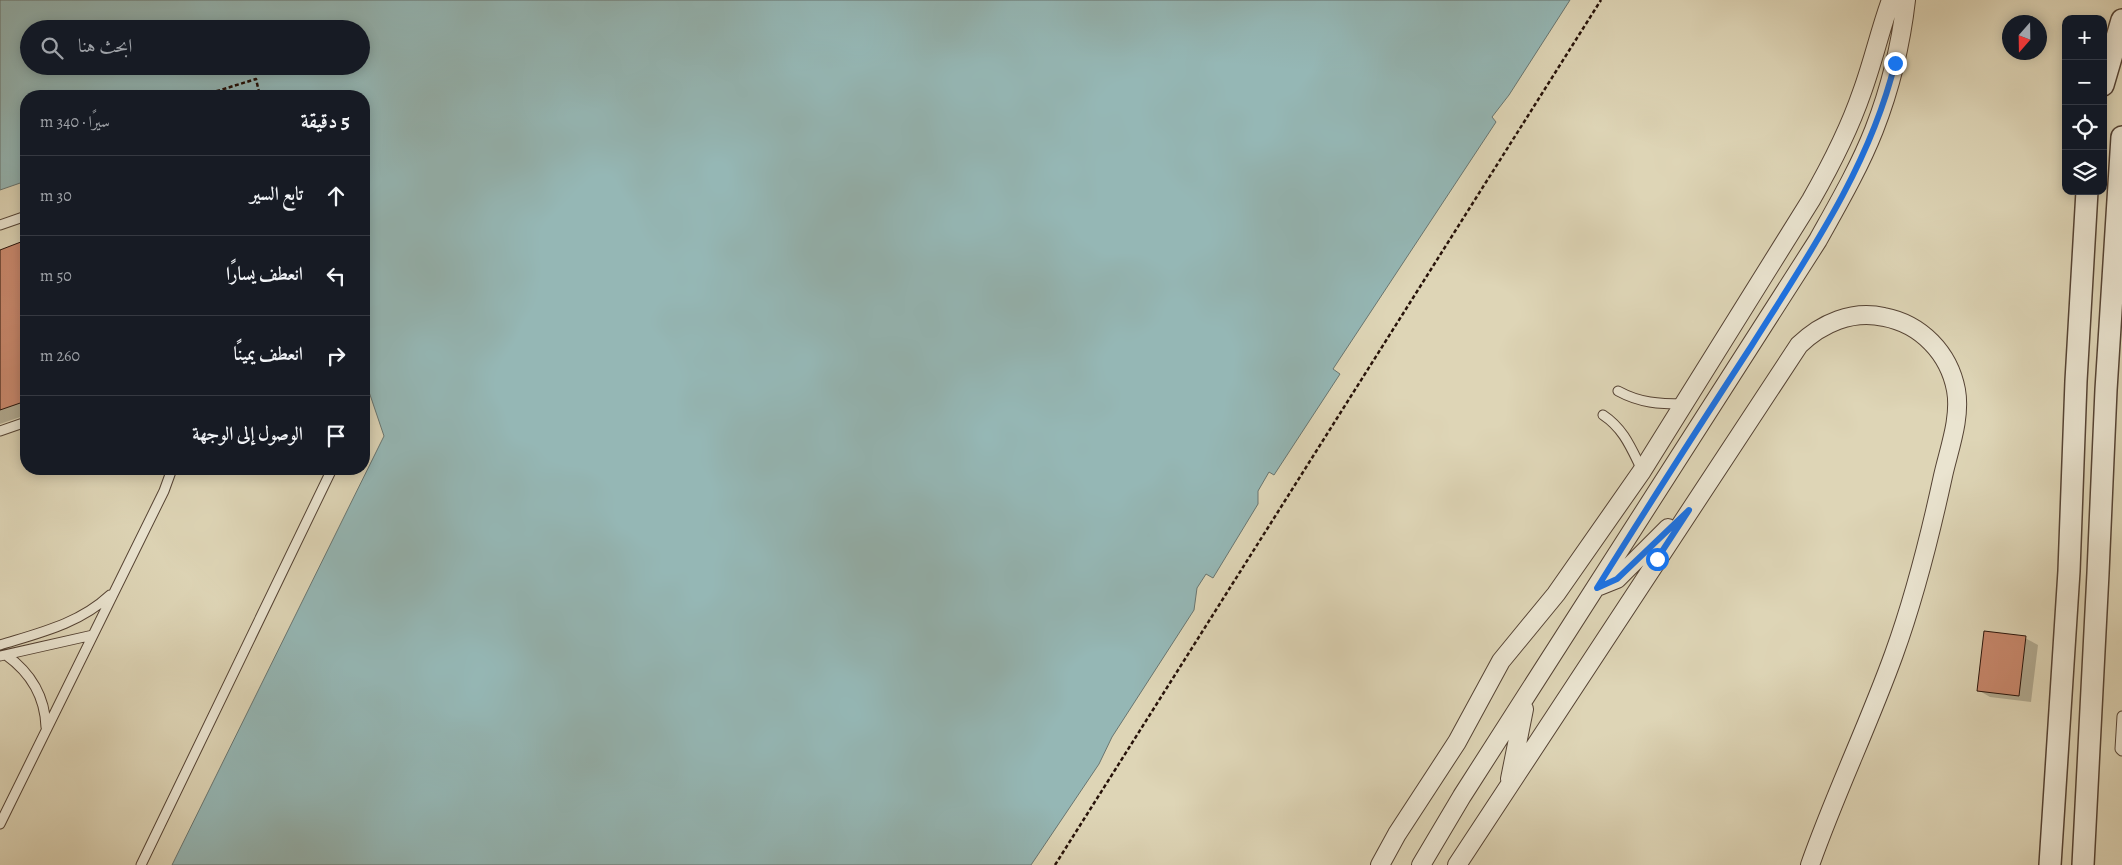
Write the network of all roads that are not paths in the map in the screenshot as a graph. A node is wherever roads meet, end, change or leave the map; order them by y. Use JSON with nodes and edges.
{"nodes":[{"id":1,"x":1906,"y":0,"type":"edge"},
{"id":2,"x":1888,"y":3,"type":"edge"},
{"id":3,"x":2122,"y":20,"type":"edge"},
{"id":4,"x":2115,"y":66,"type":"edge"},
{"id":5,"x":2107,"y":79,"type":"edge"},
{"id":6,"x":2122,"y":137,"type":"edge"},
{"id":7,"x":2121,"y":164,"type":"edge"},
{"id":8,"x":2087,"y":195,"type":"edge"},
{"id":9,"x":20,"y":218,"type":"edge"},
{"id":10,"x":0,"y":225,"type":"edge"},
{"id":11,"x":1618,"y":391,"type":"dead end"},
{"id":12,"x":1684,"y":404,"type":"junction"},
{"id":13,"x":1603,"y":415,"type":"dead end"},
{"id":14,"x":20,"y":424,"type":"edge"},
{"id":15,"x":0,"y":431,"type":"edge"},
{"id":16,"x":1642,"y":471,"type":"junction"},
{"id":17,"x":170,"y":475,"type":"edge"},
{"id":18,"x":329,"y":475,"type":"edge"},
{"id":19,"x":1689,"y":510,"type":"junction"},
{"id":20,"x":2069,"y":571,"type":"junction"},
{"id":21,"x":2098,"y":573,"type":"junction"},
{"id":22,"x":1597,"y":588,"type":"junction"},
{"id":23,"x":114,"y":592,"type":"junction"},
{"id":24,"x":93,"y":635,"type":"junction"},
{"id":25,"x":0,"y":645,"type":"edge"},
{"id":26,"x":3,"y":655,"type":"edge"},
{"id":27,"x":1526,"y":698,"type":"junction"},
{"id":28,"x":2122,"y":716,"type":"edge"},
{"id":29,"x":46,"y":730,"type":"junction"},
{"id":30,"x":2122,"y":751,"type":"edge"},
{"id":31,"x":1508,"y":789,"type":"junction"},
{"id":32,"x":0,"y":824,"type":"edge"},
{"id":33,"x":140,"y":865,"type":"edge"},
{"id":34,"x":1380,"y":865,"type":"edge"},
{"id":35,"x":1421,"y":865,"type":"edge"},
{"id":36,"x":1457,"y":865,"type":"edge"},
{"id":37,"x":1810,"y":865,"type":"edge"},
{"id":38,"x":2050,"y":865,"type":"edge"},
{"id":39,"x":2083,"y":865,"type":"edge"}],
"edges":[{"from":1,"to":22,"type":"street"},
{"from":2,"to":12,"type":"street"},
{"from":3,"to":4,"type":"street"},
{"from":4,"to":5,"type":"street"},
{"from":6,"to":7,"type":"street"},
{"from":7,"to":21,"type":"street"},
{"from":8,"to":20,"type":"street"},
{"from":9,"to":10,"type":"lane"},
{"from":11,"to":12,"type":"lane"},
{"from":12,"to":16,"type":"street"},
{"from":13,"to":16,"type":"lane"},
{"from":14,"to":15,"type":"lane"},
{"from":16,"to":34,"type":"street"},
{"from":17,"to":23,"type":"lane"},
{"from":18,"to":33,"type":"lane"},
{"from":19,"to":22,"type":"street"},
{"from":19,"to":31,"type":"street"},
{"from":19,"to":37,"type":"street"},
{"from":20,"to":21,"type":"street"},
{"from":20,"to":38,"type":"street"},
{"from":21,"to":39,"type":"street"},
{"from":22,"to":27,"type":"street"},
{"from":23,"to":24,"type":"lane"},
{"from":23,"to":25,"type":"lane"},
{"from":24,"to":26,"type":"lane"},
{"from":24,"to":29,"type":"lane"},
{"from":26,"to":29,"type":"lane"},
{"from":27,"to":31,"type":"street"},
{"from":27,"to":35,"type":"street"},
{"from":28,"to":30,"type":"lane"},
{"from":29,"to":32,"type":"lane"},
{"from":31,"to":36,"type":"street"}]}
